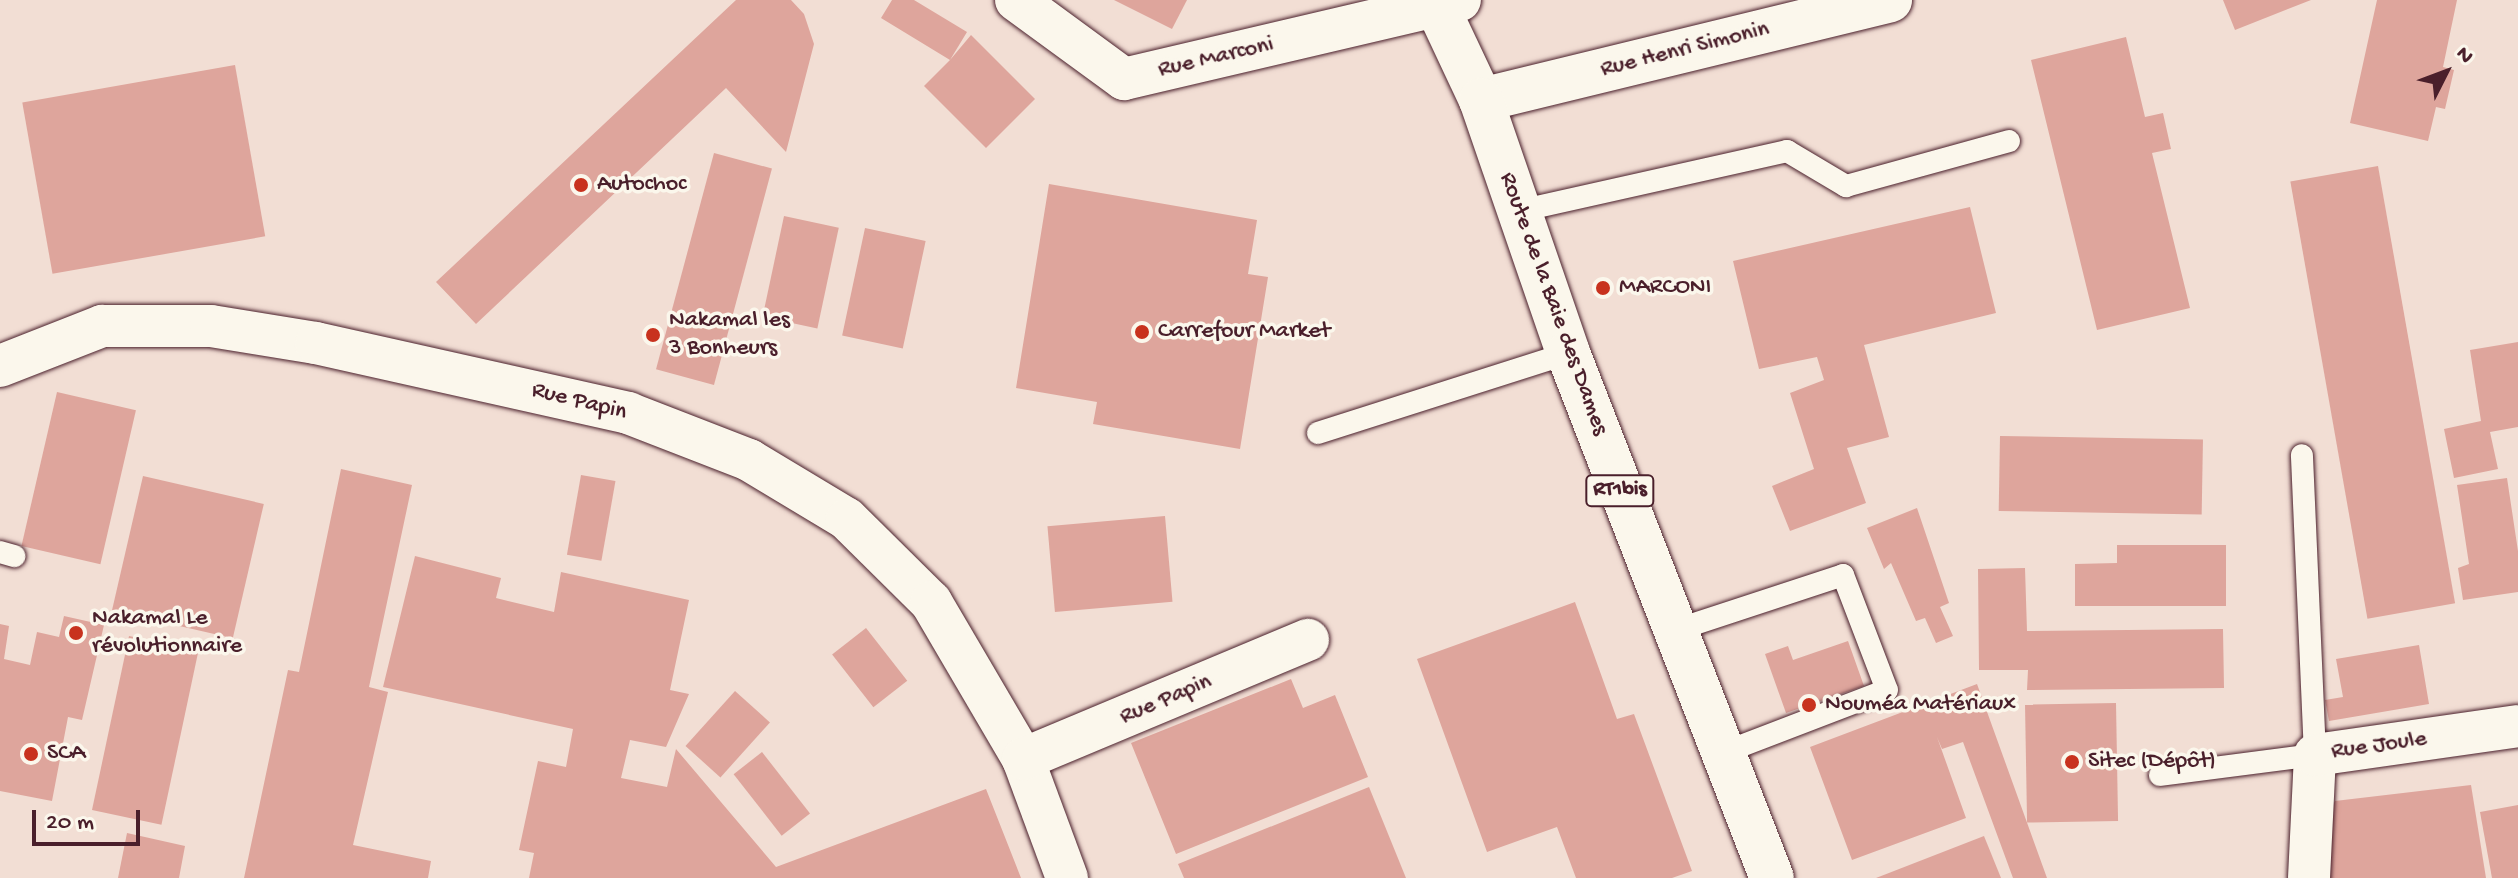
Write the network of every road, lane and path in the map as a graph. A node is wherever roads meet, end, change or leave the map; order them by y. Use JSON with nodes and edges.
{"nodes":[{"id":1,"x":1890,"y":0,"type":"edge"},
{"id":2,"x":1444,"y":3,"type":"edge"},
{"id":3,"x":1027,"y":4,"type":"edge"},
{"id":4,"x":1481,"y":100,"type":"junction"},
{"id":5,"x":2009,"y":141,"type":"dead end"},
{"id":6,"x":1519,"y":211,"type":"junction"},
{"id":7,"x":1568,"y":353,"type":"junction"},
{"id":8,"x":0,"y":366,"type":"edge"},
{"id":9,"x":1318,"y":433,"type":"dead end"},
{"id":10,"x":2302,"y":455,"type":"dead end"},
{"id":11,"x":1673,"y":631,"type":"junction"},
{"id":12,"x":1308,"y":640,"type":"dead end"},
{"id":13,"x":2518,"y":726,"type":"edge"},
{"id":14,"x":1723,"y":753,"type":"junction"},
{"id":15,"x":2315,"y":755,"type":"junction"},
{"id":16,"x":1023,"y":759,"type":"junction"},
{"id":17,"x":2160,"y":775,"type":"dead end"},
{"id":18,"x":1067,"y":878,"type":"edge"},
{"id":19,"x":1772,"y":878,"type":"edge"},
{"id":20,"x":2309,"y":878,"type":"edge"}],
"edges":[{"from":1,"to":4,"type":"main road","name":"Rue Henri Simonin"},
{"from":2,"to":3,"type":"street","name":"Rue Marconi"},
{"from":2,"to":4,"type":"main road","name":"Route de la Baie des Dames","number":"RT1bis"},
{"from":4,"to":6,"type":"main road","name":"Route de la Baie des Dames","number":"RT1bis"},
{"from":5,"to":6,"type":"lane"},
{"from":6,"to":7,"type":"main road","name":"Route de la Baie des Dames","number":"RT1bis"},
{"from":7,"to":9,"type":"lane"},
{"from":7,"to":11,"type":"main road","name":"Route de la Baie des Dames","number":"RT1bis"},
{"from":8,"to":16,"type":"street","name":"Rue Papin"},
{"from":10,"to":15,"type":"lane"},
{"from":11,"to":14,"type":"main road","name":"Route de la Baie des Dames","number":"RT1bis"},
{"from":11,"to":14,"type":"lane"},
{"from":12,"to":16,"type":"street","name":"Rue Papin"},
{"from":13,"to":15,"type":"street","name":"Rue Joule"},
{"from":14,"to":19,"type":"main road","name":"Route de la Baie des Dames","number":"RT1bis"},
{"from":15,"to":17,"type":"lane"},
{"from":15,"to":20,"type":"street","name":"Rue Joule"},
{"from":16,"to":18,"type":"street","name":"Rue Papin"}]}
